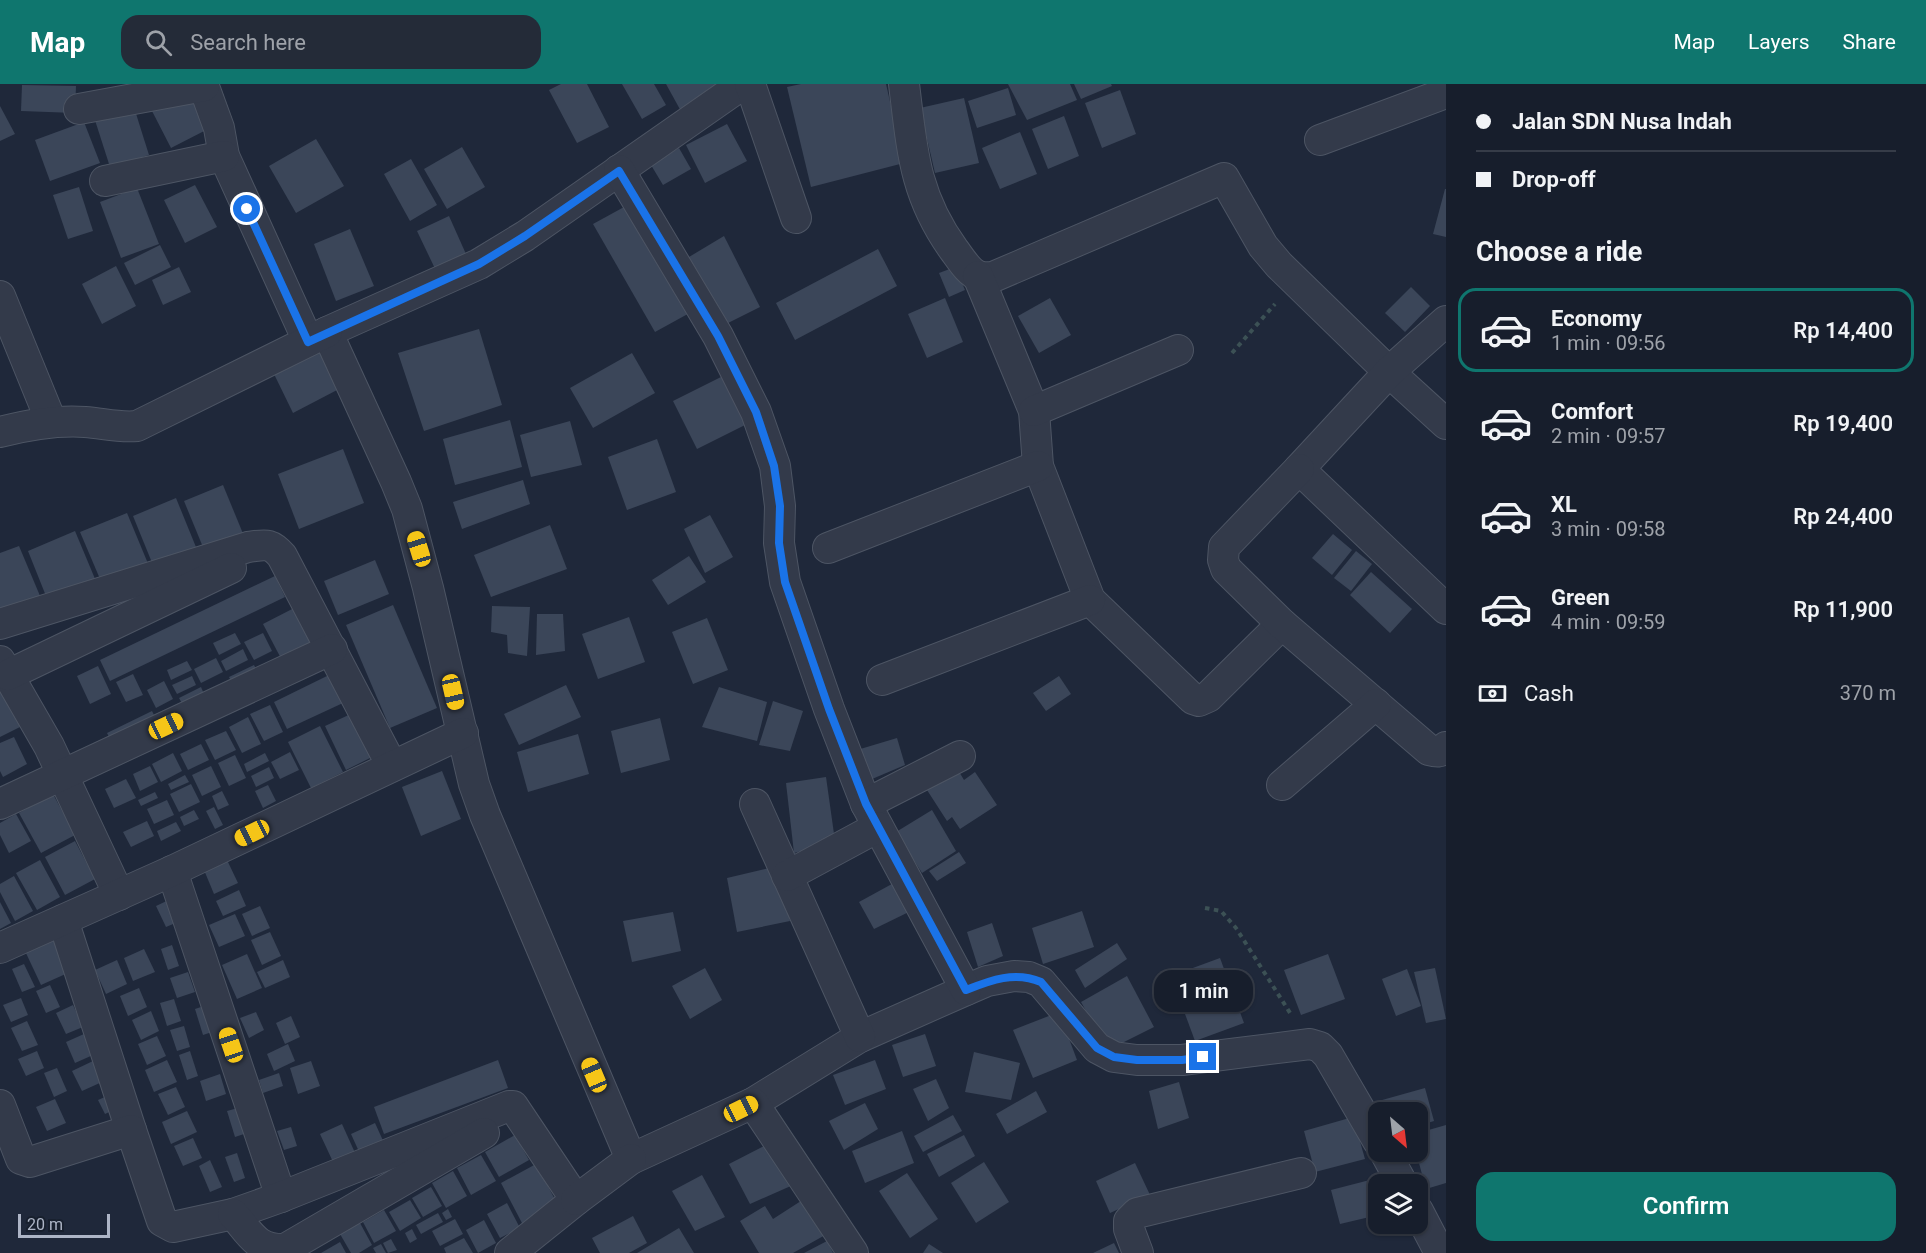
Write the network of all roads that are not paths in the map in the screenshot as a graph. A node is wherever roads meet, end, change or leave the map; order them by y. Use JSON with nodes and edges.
{"nodes":[{"id":1,"x":743,"y":84,"type":"edge"},
{"id":2,"x":750,"y":84,"type":"edge"},
{"id":3,"x":904,"y":84,"type":"edge"},
{"id":4,"x":203,"y":85,"type":"edge"},
{"id":5,"x":1446,"y":93,"type":"edge"},
{"id":6,"x":79,"y":109,"type":"dead end"},
{"id":7,"x":1320,"y":140,"type":"dead end"},
{"id":8,"x":224,"y":156,"type":"junction"},
{"id":9,"x":619,"y":171,"type":"junction"},
{"id":10,"x":105,"y":181,"type":"dead end"},
{"id":11,"x":796,"y":218,"type":"dead end"},
{"id":12,"x":978,"y":276,"type":"junction"},
{"id":13,"x":0,"y":296,"type":"edge"},
{"id":14,"x":1446,"y":321,"type":"edge"},
{"id":15,"x":318,"y":337,"type":"junction"},
{"id":16,"x":1178,"y":350,"type":"dead end"},
{"id":17,"x":1389,"y":372,"type":"junction"},
{"id":18,"x":1034,"y":411,"type":"junction"},
{"id":19,"x":51,"y":421,"type":"junction"},
{"id":20,"x":1446,"y":424,"type":"edge"},
{"id":21,"x":0,"y":432,"type":"edge"},
{"id":22,"x":1038,"y":466,"type":"junction"},
{"id":23,"x":1299,"y":469,"type":"junction"},
{"id":24,"x":274,"y":547,"type":"junction"},
{"id":25,"x":828,"y":548,"type":"dead end"},
{"id":26,"x":1090,"y":600,"type":"junction"},
{"id":27,"x":1446,"y":609,"type":"edge"},
{"id":28,"x":0,"y":624,"type":"edge"},
{"id":29,"x":1282,"y":624,"type":"junction"},
{"id":30,"x":332,"y":649,"type":"junction"},
{"id":31,"x":4,"y":668,"type":"edge"},
{"id":32,"x":882,"y":680,"type":"dead end"},
{"id":33,"x":1376,"y":704,"type":"junction"},
{"id":34,"x":463,"y":733,"type":"junction"},
{"id":35,"x":1446,"y":747,"type":"edge"},
{"id":36,"x":960,"y":756,"type":"dead end"},
{"id":37,"x":392,"y":766,"type":"junction"},
{"id":38,"x":62,"y":774,"type":"junction"},
{"id":39,"x":1282,"y":785,"type":"dead end"},
{"id":40,"x":0,"y":804,"type":"edge"},
{"id":41,"x":755,"y":804,"type":"dead end"},
{"id":42,"x":872,"y":816,"type":"junction"},
{"id":43,"x":172,"y":871,"type":"junction"},
{"id":44,"x":787,"y":876,"type":"junction"},
{"id":45,"x":118,"y":895,"type":"junction"},
{"id":46,"x":63,"y":920,"type":"junction"},
{"id":47,"x":0,"y":948,"type":"edge"},
{"id":48,"x":966,"y":990,"type":"junction"},
{"id":49,"x":860,"y":1037,"type":"junction"},
{"id":50,"x":753,"y":1103,"type":"junction"},
{"id":51,"x":0,"y":1105,"type":"edge"},
{"id":52,"x":519,"y":1113,"type":"junction"},
{"id":53,"x":1368,"y":1124,"type":"edge"},
{"id":54,"x":131,"y":1130,"type":"junction"},
{"id":55,"x":631,"y":1159,"type":"junction"},
{"id":56,"x":1301,"y":1173,"type":"dead end"},
{"id":57,"x":281,"y":1197,"type":"junction"},
{"id":58,"x":576,"y":1200,"type":"junction"},
{"id":59,"x":233,"y":1214,"type":"junction"},
{"id":60,"x":1428,"y":1230,"type":"edge"},
{"id":61,"x":510,"y":1253,"type":"edge"},
{"id":62,"x":853,"y":1253,"type":"edge"},
{"id":63,"x":1138,"y":1253,"type":"edge"},
{"id":64,"x":1440,"y":1253,"type":"edge"}],
"edges":[{"from":1,"to":9,"type":"street"},
{"from":2,"to":11,"type":"street"},
{"from":3,"to":12,"type":"street"},
{"from":4,"to":6,"type":"street"},
{"from":4,"to":8,"type":"street"},
{"from":5,"to":7,"type":"street"},
{"from":8,"to":10,"type":"street"},
{"from":8,"to":15,"type":"street"},
{"from":9,"to":15,"type":"street"},
{"from":9,"to":42,"type":"street"},
{"from":12,"to":17,"type":"street"},
{"from":12,"to":18,"type":"street"},
{"from":13,"to":19,"type":"street"},
{"from":14,"to":17,"type":"street"},
{"from":15,"to":19,"type":"street"},
{"from":15,"to":34,"type":"street"},
{"from":16,"to":18,"type":"street"},
{"from":17,"to":20,"type":"street"},
{"from":17,"to":23,"type":"street"},
{"from":18,"to":22,"type":"street"},
{"from":19,"to":21,"type":"street"},
{"from":22,"to":25,"type":"street"},
{"from":22,"to":26,"type":"street"},
{"from":23,"to":27,"type":"street"},
{"from":23,"to":29,"type":"street"},
{"from":24,"to":28,"type":"street"},
{"from":24,"to":30,"type":"street"},
{"from":24,"to":31,"type":"street"},
{"from":26,"to":29,"type":"street"},
{"from":26,"to":32,"type":"street"},
{"from":29,"to":33,"type":"street"},
{"from":30,"to":37,"type":"street"},
{"from":30,"to":38,"type":"street"},
{"from":31,"to":38,"type":"street"},
{"from":33,"to":35,"type":"street"},
{"from":33,"to":39,"type":"street"},
{"from":34,"to":37,"type":"street"},
{"from":34,"to":55,"type":"street"},
{"from":36,"to":42,"type":"street"},
{"from":37,"to":43,"type":"street"},
{"from":38,"to":40,"type":"street"},
{"from":38,"to":45,"type":"street"},
{"from":41,"to":44,"type":"street"},
{"from":42,"to":44,"type":"street"},
{"from":42,"to":48,"type":"street"},
{"from":43,"to":45,"type":"street"},
{"from":43,"to":57,"type":"street"},
{"from":44,"to":49,"type":"street"},
{"from":45,"to":46,"type":"street"},
{"from":46,"to":47,"type":"street"},
{"from":46,"to":54,"type":"street"},
{"from":48,"to":49,"type":"street"},
{"from":48,"to":53,"type":"street"},
{"from":49,"to":50,"type":"street"},
{"from":50,"to":55,"type":"street"},
{"from":50,"to":62,"type":"street"},
{"from":51,"to":54,"type":"street"},
{"from":52,"to":57,"type":"street"},
{"from":52,"to":58,"type":"street"},
{"from":52,"to":59,"type":"street"},
{"from":54,"to":59,"type":"street"},
{"from":55,"to":58,"type":"street"},
{"from":56,"to":63,"type":"street"},
{"from":57,"to":59,"type":"street"},
{"from":58,"to":61,"type":"street"},
{"from":60,"to":64,"type":"street"}]}
